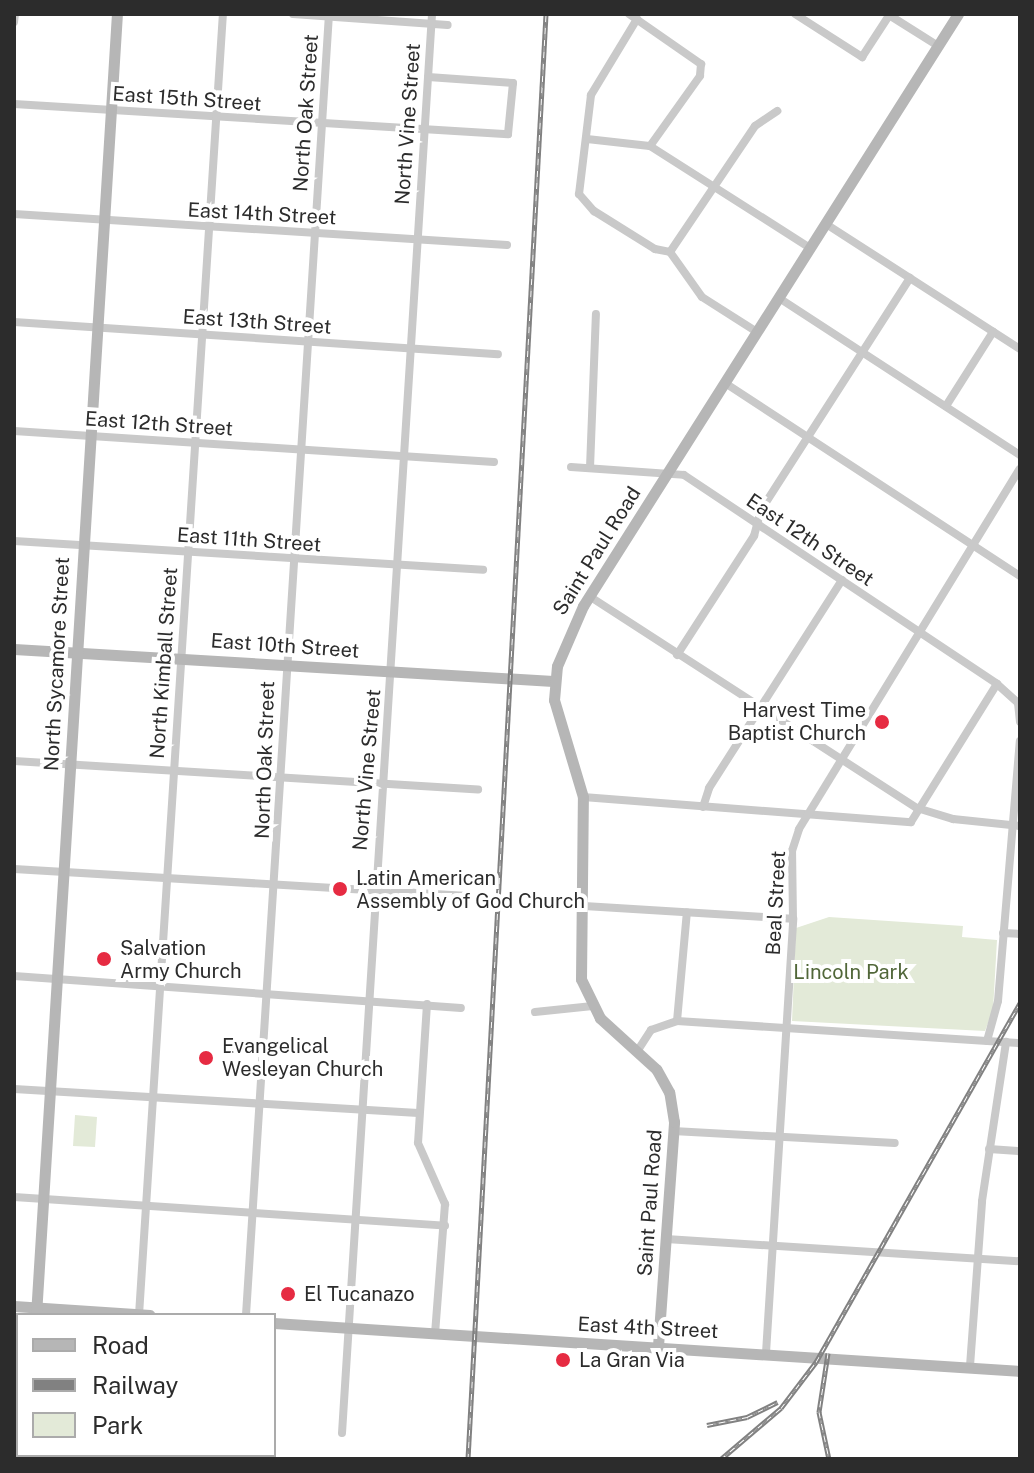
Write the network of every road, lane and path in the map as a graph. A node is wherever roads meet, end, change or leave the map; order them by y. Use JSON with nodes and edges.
{"nodes":[{"id":1,"x":15,"y":14,"type":"edge"},
{"id":2,"x":117,"y":14,"type":"edge"},
{"id":3,"x":223,"y":14,"type":"edge"},
{"id":4,"x":293,"y":14,"type":"edge"},
{"id":5,"x":795,"y":14,"type":"edge"},
{"id":6,"x":890,"y":14,"type":"edge"},
{"id":7,"x":958,"y":14,"type":"edge"},
{"id":8,"x":329,"y":15,"type":"edge"},
{"id":9,"x":633,"y":17,"type":"edge"},
{"id":10,"x":432,"y":19,"type":"edge"},
{"id":11,"x":14,"y":22,"type":"edge"},
{"id":12,"x":448,"y":25,"type":"dead end"},
{"id":13,"x":938,"y":46,"type":"junction"},
{"id":14,"x":428,"y":77,"type":"junction"},
{"id":15,"x":14,"y":104,"type":"edge"},
{"id":16,"x":111,"y":109,"type":"junction"},
{"id":17,"x":777,"y":111,"type":"dead end"},
{"id":18,"x":216,"y":116,"type":"junction"},
{"id":19,"x":320,"y":126,"type":"junction"},
{"id":20,"x":424,"y":129,"type":"junction"},
{"id":21,"x":587,"y":139,"type":"junction"},
{"id":22,"x":650,"y":146,"type":"junction"},
{"id":23,"x":714,"y":187,"type":"junction"},
{"id":24,"x":14,"y":214,"type":"edge"},
{"id":25,"x":104,"y":220,"type":"junction"},
{"id":26,"x":826,"y":224,"type":"junction"},
{"id":27,"x":208,"y":227,"type":"junction"},
{"id":28,"x":313,"y":233,"type":"junction"},
{"id":29,"x":417,"y":239,"type":"junction"},
{"id":30,"x":507,"y":245,"type":"dead end"},
{"id":31,"x":810,"y":248,"type":"junction"},
{"id":32,"x":670,"y":252,"type":"junction"},
{"id":33,"x":910,"y":278,"type":"junction"},
{"id":34,"x":779,"y":298,"type":"junction"},
{"id":35,"x":596,"y":314,"type":"dead end"},
{"id":36,"x":14,"y":322,"type":"edge"},
{"id":37,"x":98,"y":328,"type":"junction"},
{"id":38,"x":757,"y":332,"type":"junction"},
{"id":39,"x":993,"y":332,"type":"junction"},
{"id":40,"x":201,"y":334,"type":"junction"},
{"id":41,"x":305,"y":342,"type":"junction"},
{"id":42,"x":409,"y":349,"type":"junction"},
{"id":43,"x":1020,"y":349,"type":"edge"},
{"id":44,"x":863,"y":352,"type":"junction"},
{"id":45,"x":498,"y":354,"type":"dead end"},
{"id":46,"x":725,"y":383,"type":"junction"},
{"id":47,"x":946,"y":406,"type":"junction"},
{"id":48,"x":14,"y":431,"type":"edge"},
{"id":49,"x":90,"y":435,"type":"junction"},
{"id":50,"x":808,"y":438,"type":"junction"},
{"id":51,"x":194,"y":441,"type":"junction"},
{"id":52,"x":300,"y":452,"type":"junction"},
{"id":53,"x":402,"y":455,"type":"junction"},
{"id":54,"x":1020,"y":455,"type":"edge"},
{"id":55,"x":494,"y":462,"type":"dead end"},
{"id":56,"x":571,"y":467,"type":"dead end"},
{"id":57,"x":590,"y":468,"type":"junction"},
{"id":58,"x":1020,"y":469,"type":"edge"},
{"id":59,"x":667,"y":473,"type":"junction"},
{"id":60,"x":756,"y":523,"type":"junction"},
{"id":61,"x":14,"y":541,"type":"edge"},
{"id":62,"x":972,"y":545,"type":"junction"},
{"id":63,"x":81,"y":546,"type":"junction"},
{"id":64,"x":187,"y":552,"type":"junction"},
{"id":65,"x":292,"y":560,"type":"junction"},
{"id":66,"x":395,"y":564,"type":"junction"},
{"id":67,"x":483,"y":570,"type":"dead end"},
{"id":68,"x":1020,"y":576,"type":"edge"},
{"id":69,"x":842,"y":580,"type":"junction"},
{"id":70,"x":589,"y":596,"type":"junction"},
{"id":71,"x":919,"y":632,"type":"junction"},
{"id":72,"x":14,"y":649,"type":"edge"},
{"id":73,"x":76,"y":653,"type":"junction"},
{"id":74,"x":677,"y":655,"type":"junction"},
{"id":75,"x":180,"y":657,"type":"junction"},
{"id":76,"x":285,"y":666,"type":"junction"},
{"id":77,"x":392,"y":671,"type":"junction"},
{"id":78,"x":553,"y":681,"type":"junction"},
{"id":79,"x":997,"y":684,"type":"junction"},
{"id":80,"x":760,"y":708,"type":"junction"},
{"id":81,"x":1020,"y":722,"type":"edge"},
{"id":82,"x":1020,"y":741,"type":"edge"},
{"id":83,"x":14,"y":761,"type":"edge"},
{"id":84,"x":844,"y":762,"type":"junction"},
{"id":85,"x":70,"y":764,"type":"junction"},
{"id":86,"x":173,"y":770,"type":"junction"},
{"id":87,"x":283,"y":777,"type":"junction"},
{"id":88,"x":382,"y":783,"type":"junction"},
{"id":89,"x":478,"y":789,"type":"dead end"},
{"id":90,"x":583,"y":797,"type":"junction"},
{"id":91,"x":703,"y":807,"type":"junction"},
{"id":92,"x":922,"y":811,"type":"junction"},
{"id":93,"x":806,"y":815,"type":"junction"},
{"id":94,"x":1009,"y":826,"type":"junction"},
{"id":95,"x":1020,"y":826,"type":"edge"},
{"id":96,"x":14,"y":869,"type":"edge"},
{"id":97,"x":64,"y":872,"type":"junction"},
{"id":98,"x":166,"y":878,"type":"junction"},
{"id":99,"x":275,"y":883,"type":"junction"},
{"id":100,"x":373,"y":888,"type":"junction"},
{"id":101,"x":468,"y":896,"type":"dead end"},
{"id":102,"x":535,"y":903,"type":"dead end"},
{"id":103,"x":582,"y":905,"type":"junction"},
{"id":104,"x":687,"y":912,"type":"junction"},
{"id":105,"x":793,"y":919,"type":"junction"},
{"id":106,"x":1003,"y":933,"type":"junction"},
{"id":107,"x":1020,"y":934,"type":"edge"},
{"id":108,"x":14,"y":976,"type":"edge"},
{"id":109,"x":56,"y":979,"type":"junction"},
{"id":110,"x":159,"y":985,"type":"junction"},
{"id":111,"x":268,"y":992,"type":"junction"},
{"id":112,"x":367,"y":1000,"type":"junction"},
{"id":113,"x":427,"y":1004,"type":"junction"},
{"id":114,"x":593,"y":1006,"type":"junction"},
{"id":115,"x":461,"y":1008,"type":"dead end"},
{"id":116,"x":535,"y":1012,"type":"dead end"},
{"id":117,"x":677,"y":1021,"type":"junction"},
{"id":118,"x":785,"y":1028,"type":"junction"},
{"id":119,"x":987,"y":1041,"type":"junction"},
{"id":120,"x":1006,"y":1042,"type":"junction"},
{"id":121,"x":1020,"y":1043,"type":"edge"},
{"id":122,"x":638,"y":1050,"type":"junction"},
{"id":123,"x":14,"y":1089,"type":"edge"},
{"id":124,"x":49,"y":1091,"type":"junction"},
{"id":125,"x":152,"y":1097,"type":"junction"},
{"id":126,"x":260,"y":1104,"type":"junction"},
{"id":127,"x":361,"y":1110,"type":"junction"},
{"id":128,"x":418,"y":1113,"type":"junction"},
{"id":129,"x":673,"y":1131,"type":"junction"},
{"id":130,"x":778,"y":1134,"type":"junction"},
{"id":131,"x":895,"y":1143,"type":"dead end"},
{"id":132,"x":989,"y":1149,"type":"junction"},
{"id":133,"x":1020,"y":1151,"type":"edge"},
{"id":134,"x":14,"y":1197,"type":"edge"},
{"id":135,"x":43,"y":1199,"type":"junction"},
{"id":136,"x":145,"y":1206,"type":"junction"},
{"id":137,"x":253,"y":1213,"type":"junction"},
{"id":138,"x":354,"y":1220,"type":"junction"},
{"id":139,"x":445,"y":1226,"type":"junction"},
{"id":140,"x":666,"y":1239,"type":"junction"},
{"id":141,"x":771,"y":1245,"type":"junction"},
{"id":142,"x":978,"y":1259,"type":"junction"},
{"id":143,"x":1020,"y":1261,"type":"edge"},
{"id":144,"x":14,"y":1306,"type":"edge"},
{"id":145,"x":36,"y":1311,"type":"edge"},
{"id":146,"x":88,"y":1313,"type":"edge"},
{"id":147,"x":139,"y":1313,"type":"edge"},
{"id":148,"x":246,"y":1313,"type":"edge"},
{"id":149,"x":276,"y":1323,"type":"edge"},
{"id":150,"x":348,"y":1328,"type":"junction"},
{"id":151,"x":435,"y":1334,"type":"junction"},
{"id":152,"x":658,"y":1346,"type":"junction"},
{"id":153,"x":766,"y":1353,"type":"junction"},
{"id":154,"x":970,"y":1366,"type":"junction"},
{"id":155,"x":1020,"y":1371,"type":"edge"},
{"id":156,"x":342,"y":1433,"type":"dead end"}],
"edges":[{"from":1,"to":11,"type":"street"},
{"from":2,"to":16,"type":"main road","name":"North Sycamore Street"},
{"from":3,"to":18,"type":"street","name":"North Kimball Street"},
{"from":4,"to":8,"type":"street"},
{"from":5,"to":6,"type":"street"},
{"from":6,"to":13,"type":"street"},
{"from":7,"to":13,"type":"main road","name":"Saint Paul Road"},
{"from":8,"to":10,"type":"street"},
{"from":8,"to":19,"type":"street","name":"North Oak Street"},
{"from":9,"to":21,"type":"street"},
{"from":9,"to":22,"type":"street"},
{"from":10,"to":12,"type":"street"},
{"from":10,"to":14,"type":"street","name":"North Vine Street"},
{"from":13,"to":26,"type":"main road","name":"Saint Paul Road"},
{"from":14,"to":20,"type":"street","name":"North Vine Street"},
{"from":14,"to":20,"type":"street","name":"East 15th Street"},
{"from":15,"to":16,"type":"street","name":"East 15th Street"},
{"from":16,"to":18,"type":"street","name":"East 15th Street"},
{"from":16,"to":25,"type":"main road","name":"North Sycamore Street"},
{"from":17,"to":23,"type":"street"},
{"from":18,"to":19,"type":"street","name":"East 15th Street"},
{"from":18,"to":27,"type":"street","name":"North Kimball Street"},
{"from":19,"to":20,"type":"street","name":"East 15th Street"},
{"from":19,"to":28,"type":"street","name":"North Oak Street"},
{"from":20,"to":29,"type":"street","name":"North Vine Street"},
{"from":21,"to":22,"type":"street"},
{"from":21,"to":32,"type":"street"},
{"from":22,"to":23,"type":"street"},
{"from":23,"to":31,"type":"street"},
{"from":23,"to":32,"type":"street"},
{"from":24,"to":25,"type":"street","name":"East 14th Street"},
{"from":25,"to":27,"type":"street","name":"East 14th Street"},
{"from":25,"to":37,"type":"main road","name":"North Sycamore Street"},
{"from":26,"to":31,"type":"main road","name":"Saint Paul Road"},
{"from":26,"to":33,"type":"street"},
{"from":27,"to":28,"type":"street","name":"East 14th Street"},
{"from":27,"to":40,"type":"street","name":"North Kimball Street"},
{"from":28,"to":29,"type":"street","name":"East 14th Street"},
{"from":28,"to":41,"type":"street","name":"North Oak Street"},
{"from":29,"to":30,"type":"street","name":"East 14th Street"},
{"from":29,"to":42,"type":"street","name":"North Vine Street"},
{"from":31,"to":34,"type":"main road","name":"Saint Paul Road"},
{"from":32,"to":38,"type":"street"},
{"from":33,"to":39,"type":"street"},
{"from":33,"to":44,"type":"street"},
{"from":34,"to":38,"type":"main road","name":"Saint Paul Road"},
{"from":34,"to":44,"type":"street"},
{"from":35,"to":57,"type":"street"},
{"from":36,"to":37,"type":"street","name":"East 13th Street"},
{"from":37,"to":40,"type":"street","name":"East 13th Street"},
{"from":37,"to":49,"type":"main road","name":"North Sycamore Street"},
{"from":38,"to":46,"type":"main road","name":"Saint Paul Road"},
{"from":39,"to":43,"type":"street"},
{"from":39,"to":47,"type":"street"},
{"from":40,"to":41,"type":"street","name":"East 13th Street"},
{"from":40,"to":51,"type":"street","name":"North Kimball Street"},
{"from":41,"to":42,"type":"street","name":"East 13th Street"},
{"from":41,"to":52,"type":"street","name":"North Oak Street"},
{"from":42,"to":45,"type":"street","name":"East 13th Street"},
{"from":42,"to":53,"type":"street","name":"North Vine Street"},
{"from":44,"to":47,"type":"street"},
{"from":44,"to":50,"type":"street"},
{"from":46,"to":50,"type":"street"},
{"from":46,"to":59,"type":"main road","name":"Saint Paul Road"},
{"from":47,"to":54,"type":"street"},
{"from":48,"to":49,"type":"street","name":"East 12th Street"},
{"from":49,"to":51,"type":"street","name":"East 12th Street"},
{"from":49,"to":63,"type":"main road","name":"North Sycamore Street"},
{"from":50,"to":60,"type":"street"},
{"from":50,"to":62,"type":"street"},
{"from":51,"to":52,"type":"street","name":"East 12th Street"},
{"from":51,"to":64,"type":"street","name":"North Kimball Street"},
{"from":52,"to":53,"type":"street","name":"East 12th Street"},
{"from":52,"to":65,"type":"street","name":"North Oak Street"},
{"from":53,"to":55,"type":"street","name":"East 12th Street"},
{"from":53,"to":66,"type":"street","name":"North Vine Street"},
{"from":56,"to":57,"type":"street","name":"East 12th Street"},
{"from":57,"to":59,"type":"street","name":"East 12th Street"},
{"from":58,"to":62,"type":"street","name":"Beal Street"},
{"from":59,"to":60,"type":"street","name":"East 12th Street"},
{"from":59,"to":70,"type":"main road","name":"Saint Paul Road"},
{"from":60,"to":69,"type":"street","name":"East 12th Street"},
{"from":60,"to":74,"type":"street"},
{"from":61,"to":63,"type":"street","name":"East 11th Street"},
{"from":62,"to":68,"type":"street"},
{"from":62,"to":71,"type":"street","name":"Beal Street"},
{"from":63,"to":64,"type":"street","name":"East 11th Street"},
{"from":63,"to":73,"type":"main road","name":"North Sycamore Street"},
{"from":64,"to":65,"type":"street","name":"East 11th Street"},
{"from":64,"to":75,"type":"street","name":"North Kimball Street"},
{"from":65,"to":66,"type":"street","name":"East 11th Street"},
{"from":65,"to":76,"type":"street","name":"North Oak Street"},
{"from":66,"to":67,"type":"street","name":"East 11th Street"},
{"from":66,"to":77,"type":"street","name":"North Vine Street"},
{"from":69,"to":71,"type":"street","name":"East 12th Street"},
{"from":69,"to":80,"type":"street"},
{"from":70,"to":74,"type":"street"},
{"from":70,"to":78,"type":"main road","name":"Saint Paul Road"},
{"from":71,"to":79,"type":"street","name":"East 12th Street"},
{"from":71,"to":84,"type":"street","name":"Beal Street"},
{"from":72,"to":73,"type":"main road","name":"East 10th Street"},
{"from":73,"to":75,"type":"main road","name":"East 10th Street"},
{"from":73,"to":85,"type":"main road","name":"North Sycamore Street"},
{"from":74,"to":80,"type":"street"},
{"from":75,"to":76,"type":"main road","name":"East 10th Street"},
{"from":75,"to":86,"type":"street","name":"North Kimball Street"},
{"from":76,"to":77,"type":"main road","name":"East 10th Street"},
{"from":76,"to":87,"type":"street","name":"North Oak Street"},
{"from":77,"to":78,"type":"main road","name":"East 10th Street"},
{"from":77,"to":88,"type":"street","name":"North Vine Street"},
{"from":78,"to":90,"type":"main road","name":"Saint Paul Road"},
{"from":79,"to":81,"type":"street","name":"East 12th Street"},
{"from":79,"to":92,"type":"street"},
{"from":80,"to":84,"type":"street"},
{"from":80,"to":91,"type":"street"},
{"from":82,"to":94,"type":"street"},
{"from":83,"to":85,"type":"street"},
{"from":84,"to":92,"type":"street"},
{"from":84,"to":93,"type":"street","name":"Beal Street"},
{"from":85,"to":86,"type":"street"},
{"from":85,"to":97,"type":"main road","name":"North Sycamore Street"},
{"from":86,"to":87,"type":"street"},
{"from":86,"to":98,"type":"street","name":"North Kimball Street"},
{"from":87,"to":88,"type":"street"},
{"from":87,"to":99,"type":"street","name":"North Oak Street"},
{"from":88,"to":89,"type":"street"},
{"from":88,"to":100,"type":"street","name":"North Vine Street"},
{"from":90,"to":91,"type":"street"},
{"from":90,"to":103,"type":"main road","name":"Saint Paul Road"},
{"from":91,"to":93,"type":"street"},
{"from":92,"to":93,"type":"street"},
{"from":92,"to":94,"type":"street"},
{"from":93,"to":105,"type":"street","name":"Beal Street"},
{"from":94,"to":95,"type":"street"},
{"from":94,"to":106,"type":"street"},
{"from":96,"to":97,"type":"street"},
{"from":97,"to":98,"type":"street"},
{"from":97,"to":109,"type":"main road","name":"North Sycamore Street"},
{"from":98,"to":99,"type":"street"},
{"from":98,"to":110,"type":"street","name":"North Kimball Street"},
{"from":99,"to":100,"type":"street"},
{"from":99,"to":111,"type":"street","name":"North Oak Street"},
{"from":100,"to":101,"type":"street"},
{"from":100,"to":112,"type":"street","name":"North Vine Street"},
{"from":102,"to":103,"type":"street"},
{"from":103,"to":104,"type":"street"},
{"from":103,"to":114,"type":"main road","name":"Saint Paul Road"},
{"from":104,"to":105,"type":"street"},
{"from":104,"to":117,"type":"street"},
{"from":105,"to":118,"type":"street","name":"Beal Street"},
{"from":106,"to":107,"type":"street"},
{"from":106,"to":119,"type":"street"},
{"from":108,"to":109,"type":"street"},
{"from":109,"to":110,"type":"street"},
{"from":109,"to":124,"type":"main road","name":"North Sycamore Street"},
{"from":110,"to":111,"type":"street"},
{"from":110,"to":125,"type":"street","name":"North Kimball Street"},
{"from":111,"to":112,"type":"street"},
{"from":111,"to":126,"type":"street","name":"North Oak Street"},
{"from":112,"to":113,"type":"street"},
{"from":112,"to":127,"type":"street","name":"North Vine Street"},
{"from":113,"to":115,"type":"street"},
{"from":113,"to":128,"type":"street"},
{"from":114,"to":116,"type":"street"},
{"from":114,"to":122,"type":"main road","name":"Saint Paul Road"},
{"from":117,"to":118,"type":"street"},
{"from":117,"to":122,"type":"street"},
{"from":118,"to":119,"type":"street"},
{"from":118,"to":130,"type":"street","name":"Beal Street"},
{"from":119,"to":120,"type":"street"},
{"from":120,"to":121,"type":"street"},
{"from":120,"to":132,"type":"street"},
{"from":122,"to":129,"type":"main road","name":"Saint Paul Road"},
{"from":123,"to":124,"type":"street"},
{"from":124,"to":125,"type":"street"},
{"from":124,"to":135,"type":"main road","name":"North Sycamore Street"},
{"from":125,"to":126,"type":"street"},
{"from":125,"to":136,"type":"street","name":"North Kimball Street"},
{"from":126,"to":127,"type":"street"},
{"from":126,"to":137,"type":"street","name":"North Oak Street"},
{"from":127,"to":128,"type":"street"},
{"from":127,"to":138,"type":"street","name":"North Vine Street"},
{"from":128,"to":139,"type":"street"},
{"from":129,"to":130,"type":"street"},
{"from":129,"to":140,"type":"main road","name":"Saint Paul Road"},
{"from":130,"to":131,"type":"street"},
{"from":130,"to":141,"type":"street","name":"Beal Street"},
{"from":132,"to":133,"type":"street"},
{"from":132,"to":142,"type":"street"},
{"from":134,"to":135,"type":"street"},
{"from":135,"to":136,"type":"street"},
{"from":135,"to":145,"type":"main road","name":"North Sycamore Street"},
{"from":136,"to":137,"type":"street"},
{"from":136,"to":147,"type":"street","name":"North Kimball Street"},
{"from":137,"to":138,"type":"street"},
{"from":137,"to":148,"type":"street","name":"North Oak Street"},
{"from":138,"to":139,"type":"street"},
{"from":138,"to":150,"type":"street","name":"North Vine Street"},
{"from":139,"to":151,"type":"street"},
{"from":140,"to":141,"type":"street"},
{"from":140,"to":152,"type":"main road","name":"Saint Paul Road"},
{"from":141,"to":142,"type":"street"},
{"from":141,"to":153,"type":"street","name":"Beal Street"},
{"from":142,"to":143,"type":"street"},
{"from":142,"to":154,"type":"street"},
{"from":144,"to":145,"type":"main road"},
{"from":145,"to":146,"type":"main road"},
{"from":149,"to":150,"type":"main road","name":"East 4th Street"},
{"from":150,"to":151,"type":"main road","name":"East 4th Street"},
{"from":150,"to":156,"type":"street","name":"North Vine Street"},
{"from":151,"to":152,"type":"main road","name":"East 4th Street"},
{"from":152,"to":153,"type":"main road","name":"East 4th Street"},
{"from":153,"to":154,"type":"main road","name":"East 4th Street"},
{"from":154,"to":155,"type":"main road","name":"East 4th Street"}]}
